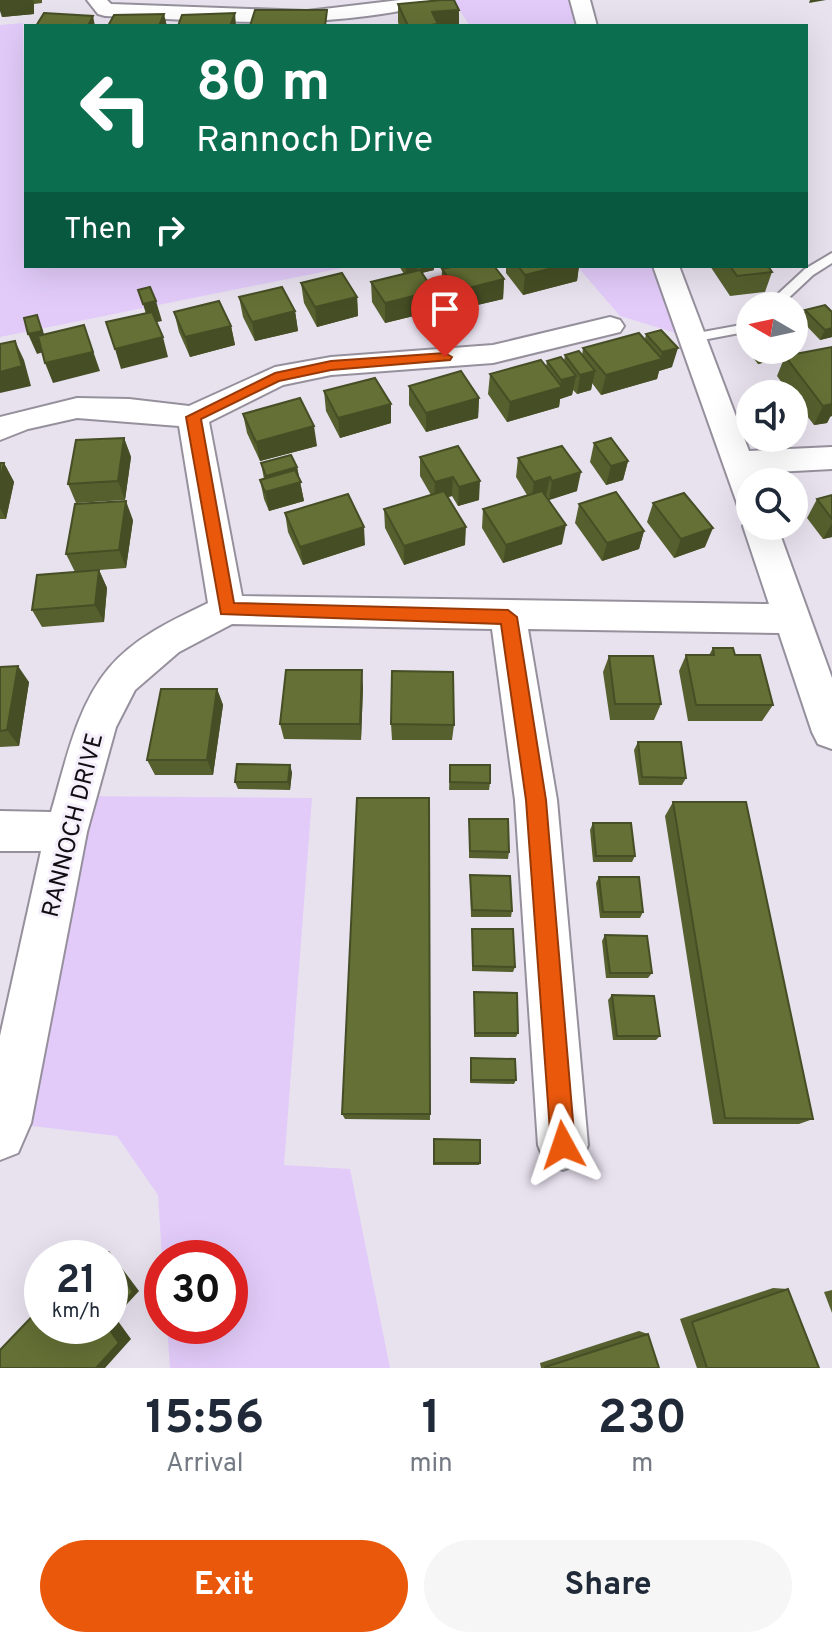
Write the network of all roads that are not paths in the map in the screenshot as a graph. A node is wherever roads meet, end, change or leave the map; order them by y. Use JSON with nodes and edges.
{"nodes":[{"id":1,"x":97,"y":0,"type":"edge"},
{"id":2,"x":425,"y":0,"type":"edge"},
{"id":3,"x":580,"y":0,"type":"edge"},
{"id":4,"x":274,"y":8,"type":"edge"},
{"id":5,"x":363,"y":21,"type":"edge"},
{"id":6,"x":586,"y":24,"type":"edge"},
{"id":7,"x":832,"y":257,"type":"edge"},
{"id":8,"x":667,"y":268,"type":"edge"},
{"id":9,"x":787,"y":292,"type":"edge"},
{"id":10,"x":610,"y":326,"type":"dead end"},
{"id":11,"x":736,"y":327,"type":"edge"},
{"id":12,"x":692,"y":338,"type":"junction"},
{"id":13,"x":193,"y":417,"type":"junction"},
{"id":14,"x":0,"y":429,"type":"edge"},
{"id":15,"x":832,"y":458,"type":"edge"},
{"id":16,"x":738,"y":463,"type":"junction"},
{"id":17,"x":740,"y":468,"type":"edge"},
{"id":18,"x":765,"y":540,"type":"edge"},
{"id":19,"x":227,"y":610,"type":"junction"},
{"id":20,"x":508,"y":617,"type":"junction"},
{"id":21,"x":792,"y":619,"type":"junction"},
{"id":22,"x":832,"y":732,"type":"edge"},
{"id":23,"x":0,"y":831,"type":"edge"},
{"id":24,"x":66,"y":832,"type":"junction"},
{"id":25,"x":0,"y":1135,"type":"edge"},
{"id":26,"x":563,"y":1145,"type":"dead end"}],
"edges":[{"from":1,"to":4,"type":"street"},
{"from":2,"to":5,"type":"street"},
{"from":3,"to":6,"type":"street"},
{"from":4,"to":5,"type":"street"},
{"from":7,"to":9,"type":"lane"},
{"from":8,"to":12,"type":"street"},
{"from":10,"to":13,"type":"street"},
{"from":11,"to":12,"type":"lane"},
{"from":12,"to":16,"type":"street"},
{"from":13,"to":14,"type":"street"},
{"from":13,"to":19,"type":"street"},
{"from":15,"to":16,"type":"street"},
{"from":16,"to":17,"type":"street"},
{"from":18,"to":21,"type":"street"},
{"from":19,"to":20,"type":"street","name":"RANNOCH DRIVE"},
{"from":19,"to":24,"type":"street","name":"RANNOCH DRIVE"},
{"from":20,"to":21,"type":"street","name":"RANNOCH DRIVE"},
{"from":20,"to":26,"type":"street"},
{"from":21,"to":22,"type":"street"},
{"from":23,"to":24,"type":"street"},
{"from":24,"to":25,"type":"street","name":"RANNOCH DRIVE"}]}
